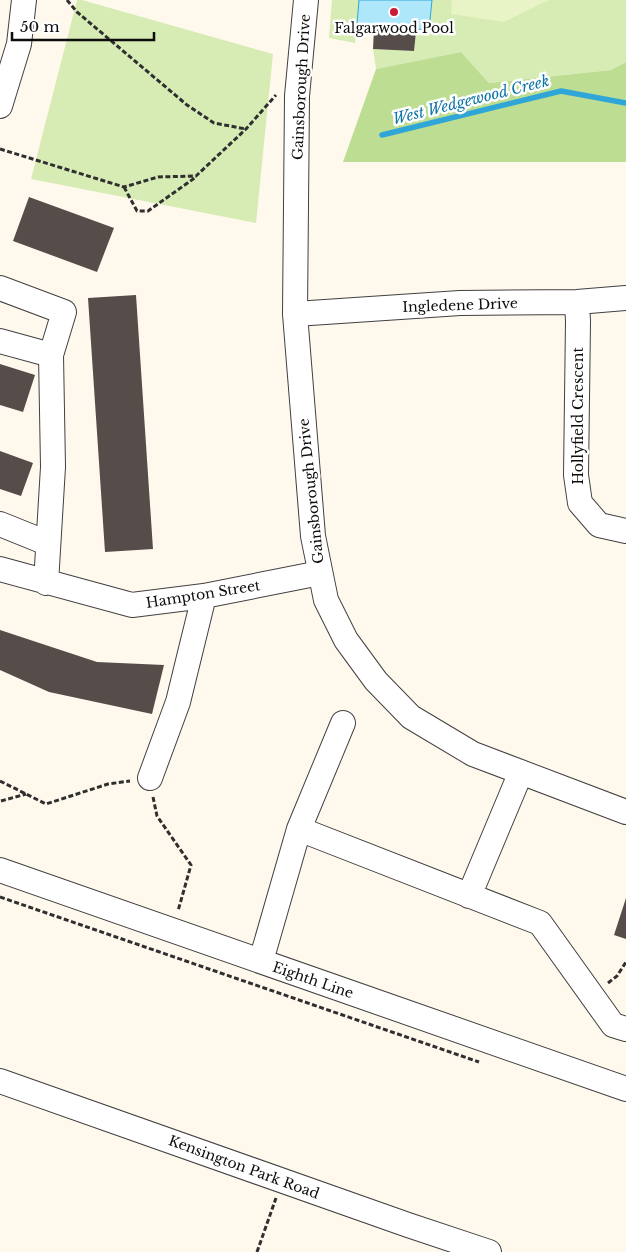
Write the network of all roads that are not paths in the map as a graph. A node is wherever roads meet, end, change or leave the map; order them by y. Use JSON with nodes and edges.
{"nodes":[{"id":1,"x":24,"y":0,"type":"edge"},
{"id":2,"x":306,"y":0,"type":"edge"},
{"id":3,"x":10,"y":42,"type":"edge"},
{"id":4,"x":0,"y":106,"type":"edge"},
{"id":5,"x":0,"y":288,"type":"edge"},
{"id":6,"x":626,"y":298,"type":"edge"},
{"id":7,"x":577,"y":302,"type":"junction"},
{"id":8,"x":295,"y":314,"type":"junction"},
{"id":9,"x":0,"y":341,"type":"edge"},
{"id":10,"x":51,"y":355,"type":"junction"},
{"id":11,"x":0,"y":524,"type":"edge"},
{"id":12,"x":626,"y":531,"type":"edge"},
{"id":13,"x":47,"y":543,"type":"junction"},
{"id":14,"x":0,"y":569,"type":"edge"},
{"id":15,"x":320,"y":573,"type":"junction"},
{"id":16,"x":46,"y":583,"type":"junction"},
{"id":17,"x":204,"y":596,"type":"junction"},
{"id":18,"x":342,"y":723,"type":"dead end"},
{"id":19,"x":521,"y":772,"type":"junction"},
{"id":20,"x":150,"y":778,"type":"road end"},
{"id":21,"x":626,"y":812,"type":"edge"},
{"id":22,"x":298,"y":829,"type":"junction"},
{"id":23,"x":0,"y":870,"type":"edge"},
{"id":24,"x":469,"y":896,"type":"junction"},
{"id":25,"x":261,"y":962,"type":"junction"},
{"id":26,"x":626,"y":1029,"type":"edge"},
{"id":27,"x":0,"y":1081,"type":"edge"},
{"id":28,"x":626,"y":1089,"type":"edge"},
{"id":29,"x":489,"y":1252,"type":"edge"}],
"edges":[{"from":1,"to":3,"type":"street"},
{"from":2,"to":8,"type":"street","name":"Gainsborough Drive"},
{"from":3,"to":4,"type":"street"},
{"from":5,"to":10,"type":"street"},
{"from":6,"to":7,"type":"street","name":"Ingledene Drive"},
{"from":7,"to":8,"type":"street","name":"Ingledene Drive"},
{"from":7,"to":12,"type":"street","name":"Hollyfield Crescent"},
{"from":8,"to":15,"type":"street","name":"Gainsborough Drive"},
{"from":9,"to":10,"type":"street"},
{"from":10,"to":13,"type":"street"},
{"from":11,"to":13,"type":"street"},
{"from":13,"to":16,"type":"street"},
{"from":14,"to":16,"type":"street","name":"Hampton Street"},
{"from":15,"to":17,"type":"street","name":"Hampton Street"},
{"from":15,"to":19,"type":"street","name":"Gainsborough Drive"},
{"from":16,"to":17,"type":"street","name":"Hampton Street"},
{"from":17,"to":20,"type":"street"},
{"from":18,"to":22,"type":"street"},
{"from":19,"to":21,"type":"street","name":"Gainsborough Drive"},
{"from":19,"to":24,"type":"street"},
{"from":22,"to":24,"type":"street"},
{"from":22,"to":25,"type":"street"},
{"from":23,"to":25,"type":"street","name":"Eighth Line"},
{"from":24,"to":26,"type":"street"},
{"from":25,"to":28,"type":"street","name":"Eighth Line"},
{"from":27,"to":29,"type":"street","name":"Kensington Park Road"}]}
